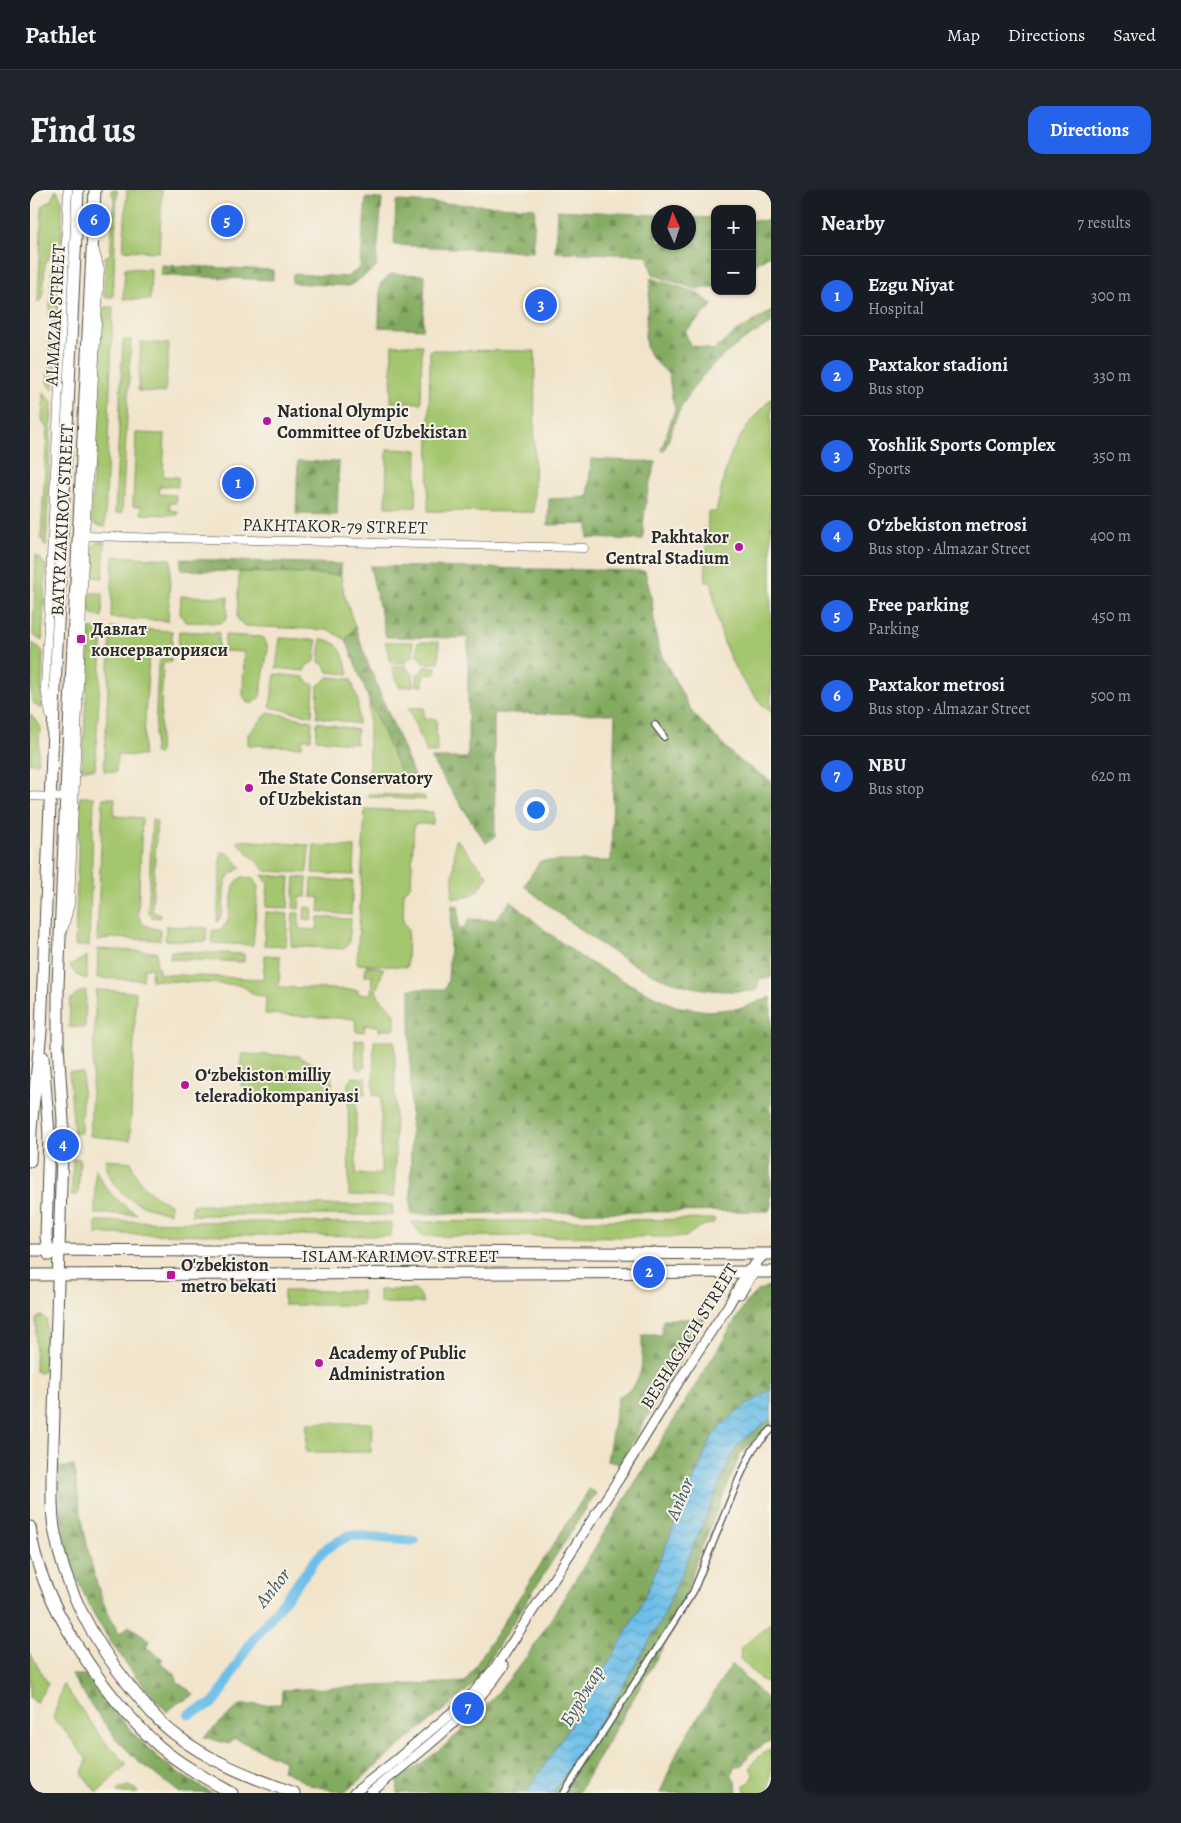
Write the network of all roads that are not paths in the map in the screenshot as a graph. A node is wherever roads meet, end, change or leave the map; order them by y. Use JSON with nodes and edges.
{"nodes":[{"id":1,"x":68,"y":190,"type":"edge"},
{"id":2,"x":78,"y":190,"type":"edge"},
{"id":3,"x":95,"y":190,"type":"edge"},
{"id":4,"x":76,"y":244,"type":"junction"},
{"id":5,"x":93,"y":244,"type":"junction"},
{"id":6,"x":85,"y":536,"type":"junction"},
{"id":7,"x":584,"y":548,"type":"dead end"},
{"id":8,"x":655,"y":725,"type":"dead end"},
{"id":9,"x":53,"y":728,"type":"junction"},
{"id":10,"x":664,"y":737,"type":"dead end"},
{"id":11,"x":30,"y":796,"type":"edge"},
{"id":12,"x":50,"y":797,"type":"junction"},
{"id":13,"x":70,"y":798,"type":"junction"},
{"id":14,"x":41,"y":1031,"type":"junction"},
{"id":15,"x":30,"y":1161,"type":"edge"},
{"id":16,"x":30,"y":1250,"type":"edge"},
{"id":17,"x":53,"y":1250,"type":"junction"},
{"id":18,"x":319,"y":1252,"type":"junction"},
{"id":19,"x":508,"y":1253,"type":"junction"},
{"id":20,"x":768,"y":1254,"type":"edge"},
{"id":21,"x":751,"y":1272,"type":"junction"},
{"id":22,"x":771,"y":1272,"type":"edge"},
{"id":23,"x":507,"y":1273,"type":"junction"},
{"id":24,"x":318,"y":1274,"type":"junction"},
{"id":25,"x":30,"y":1275,"type":"edge"},
{"id":26,"x":58,"y":1275,"type":"junction"},
{"id":27,"x":771,"y":1430,"type":"edge"},
{"id":28,"x":30,"y":1527,"type":"edge"},
{"id":29,"x":232,"y":1793,"type":"edge"},
{"id":30,"x":294,"y":1793,"type":"edge"},
{"id":31,"x":354,"y":1793,"type":"edge"},
{"id":32,"x":370,"y":1793,"type":"edge"},
{"id":33,"x":564,"y":1793,"type":"edge"}],
"edges":[{"from":1,"to":9,"type":"street"},
{"from":2,"to":4,"type":"main road","name":"ALMAZAR STREET"},
{"from":3,"to":5,"type":"main road","name":"ALMAZAR STREET"},
{"from":4,"to":5,"type":"main road"},
{"from":4,"to":9,"type":"main road","name":"ALMAZAR STREET"},
{"from":5,"to":6,"type":"street"},
{"from":5,"to":13,"type":"main road","name":"BATYR ZAKIROV STREET"},
{"from":6,"to":7,"type":"street","name":"PAKHTAKOR-79 STREET"},
{"from":6,"to":13,"type":"street"},
{"from":8,"to":10,"type":"street"},
{"from":9,"to":12,"type":"main road","name":"ALMAZAR STREET"},
{"from":11,"to":12,"type":"street"},
{"from":12,"to":13,"type":"street"},
{"from":12,"to":14,"type":"main road","name":"ALMAZAR STREET"},
{"from":13,"to":17,"type":"main road","name":"BATYR ZAKIROV STREET"},
{"from":14,"to":15,"type":"main road","name":"ALMAZAR STREET"},
{"from":14,"to":17,"type":"main road"},
{"from":16,"to":17,"type":"main road"},
{"from":17,"to":18,"type":"main road","name":"ISLAM KARIMOV STREET"},
{"from":17,"to":26,"type":"main road"},
{"from":18,"to":19,"type":"main road","name":"ISLAM KARIMOV STREET"},
{"from":18,"to":24,"type":"main road"},
{"from":19,"to":20,"type":"main road","name":"ISLAM KARIMOV STREET"},
{"from":19,"to":23,"type":"main road"},
{"from":20,"to":21,"type":"street","name":"BESHAGACH STREET"},
{"from":21,"to":22,"type":"main road","name":"ISLAM KARIMOV STREET"},
{"from":21,"to":23,"type":"main road","name":"ISLAM KARIMOV STREET"},
{"from":21,"to":31,"type":"street","name":"BESHAGACH STREET"},
{"from":21,"to":32,"type":"street","name":"BESHAGACH STREET"},
{"from":23,"to":24,"type":"main road","name":"ISLAM KARIMOV STREET"},
{"from":24,"to":26,"type":"main road","name":"ISLAM KARIMOV STREET"},
{"from":25,"to":26,"type":"main road","name":"ISLAM KARIMOV STREET"},
{"from":26,"to":30,"type":"main road"},
{"from":27,"to":33,"type":"street"},
{"from":28,"to":29,"type":"main road"}]}
